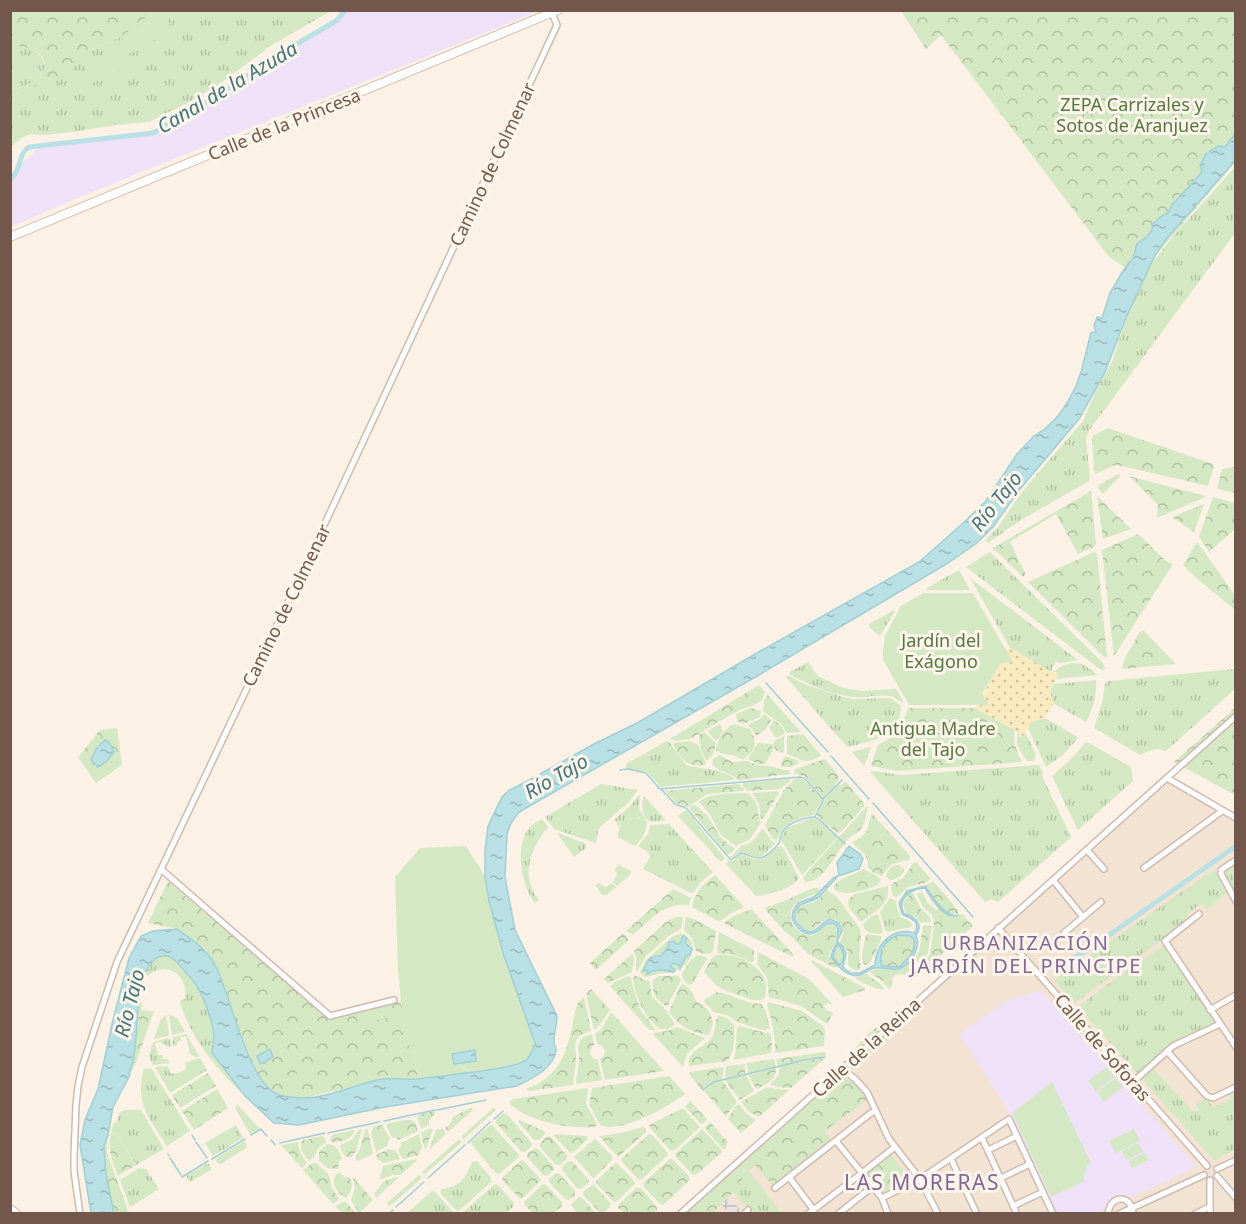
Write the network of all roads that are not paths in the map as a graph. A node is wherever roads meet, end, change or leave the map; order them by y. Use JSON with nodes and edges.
{"nodes":[{"id":1,"x":555,"y":12,"type":"edge"},
{"id":2,"x":10,"y":237,"type":"edge"},
{"id":3,"x":1236,"y":716,"type":"edge"},
{"id":4,"x":1167,"y":778,"type":"junction"},
{"id":5,"x":1222,"y":811,"type":"junction"},
{"id":6,"x":1236,"y":818,"type":"edge"},
{"id":7,"x":1087,"y":850,"type":"junction"},
{"id":8,"x":1236,"y":860,"type":"edge"},
{"id":9,"x":1144,"y":868,"type":"dead end"},
{"id":10,"x":1104,"y":869,"type":"dead end"},
{"id":11,"x":162,"y":870,"type":"junction"},
{"id":12,"x":1053,"y":880,"type":"junction"},
{"id":13,"x":1236,"y":901,"type":"edge"},
{"id":14,"x":1101,"y":902,"type":"dead end"},
{"id":15,"x":1199,"y":914,"type":"dead end"},
{"id":16,"x":1083,"y":917,"type":"junction"},
{"id":17,"x":998,"y":928,"type":"junction"},
{"id":18,"x":1064,"y":933,"type":"dead end"},
{"id":19,"x":1236,"y":995,"type":"edge"},
{"id":20,"x":394,"y":1000,"type":"dead end"},
{"id":21,"x":1210,"y":1010,"type":"junction"},
{"id":22,"x":1220,"y":1024,"type":"junction"},
{"id":23,"x":1236,"y":1047,"type":"edge"},
{"id":24,"x":1167,"y":1051,"type":"junction"},
{"id":25,"x":842,"y":1068,"type":"junction"},
{"id":26,"x":1132,"y":1082,"type":"junction"},
{"id":27,"x":1236,"y":1087,"type":"edge"},
{"id":28,"x":876,"y":1111,"type":"junction"},
{"id":29,"x":1017,"y":1136,"type":"junction"},
{"id":30,"x":982,"y":1138,"type":"junction"},
{"id":31,"x":836,"y":1141,"type":"junction"},
{"id":32,"x":895,"y":1148,"type":"junction"},
{"id":33,"x":988,"y":1150,"type":"junction"},
{"id":34,"x":951,"y":1159,"type":"junction"},
{"id":35,"x":1236,"y":1160,"type":"edge"},
{"id":36,"x":1030,"y":1164,"type":"junction"},
{"id":37,"x":1207,"y":1166,"type":"junction"},
{"id":38,"x":1217,"y":1169,"type":"junction"},
{"id":39,"x":862,"y":1173,"type":"junction"},
{"id":40,"x":1204,"y":1174,"type":"junction"},
{"id":41,"x":1217,"y":1176,"type":"junction"},
{"id":42,"x":789,"y":1178,"type":"junction"},
{"id":43,"x":1001,"y":1178,"type":"junction"},
{"id":44,"x":920,"y":1179,"type":"junction"},
{"id":45,"x":1210,"y":1180,"type":"junction"},
{"id":46,"x":872,"y":1186,"type":"junction"},
{"id":47,"x":775,"y":1188,"type":"dead end"},
{"id":48,"x":1043,"y":1192,"type":"junction"},
{"id":49,"x":882,"y":1198,"type":"junction"},
{"id":50,"x":1236,"y":1198,"type":"edge"},
{"id":51,"x":1013,"y":1206,"type":"junction"},
{"id":52,"x":10,"y":1209,"type":"edge"},
{"id":53,"x":813,"y":1209,"type":"junction"},
{"id":54,"x":1133,"y":1210,"type":"edge"},
{"id":55,"x":1210,"y":1211,"type":"edge"},
{"id":56,"x":17,"y":1214,"type":"edge"},
{"id":57,"x":80,"y":1214,"type":"edge"},
{"id":58,"x":680,"y":1214,"type":"edge"},
{"id":59,"x":808,"y":1214,"type":"edge"},
{"id":60,"x":838,"y":1214,"type":"edge"},
{"id":61,"x":888,"y":1214,"type":"edge"},
{"id":62,"x":938,"y":1214,"type":"edge"},
{"id":63,"x":977,"y":1214,"type":"edge"},
{"id":64,"x":1017,"y":1214,"type":"edge"},
{"id":65,"x":1053,"y":1214,"type":"edge"},
{"id":66,"x":1108,"y":1214,"type":"edge"},
{"id":67,"x":1119,"y":1214,"type":"edge"},
{"id":68,"x":1195,"y":1214,"type":"edge"}],
"edges":[{"from":1,"to":2,"type":"street","name":"Calle de la Princesa"},
{"from":1,"to":11,"type":"street","name":"Camino de Colmenar"},
{"from":3,"to":4,"type":"street","name":"Calle de la Reina"},
{"from":4,"to":5,"type":"street"},
{"from":4,"to":7,"type":"street","name":"Calle de la Reina"},
{"from":5,"to":6,"type":"street"},
{"from":5,"to":9,"type":"street"},
{"from":7,"to":10,"type":"street"},
{"from":7,"to":12,"type":"street","name":"Calle de la Reina"},
{"from":8,"to":13,"type":"street"},
{"from":11,"to":20,"type":"street"},
{"from":11,"to":57,"type":"street","name":"Camino de Colmenar"},
{"from":12,"to":16,"type":"street"},
{"from":12,"to":17,"type":"street","name":"Calle de la Reina"},
{"from":14,"to":16,"type":"street"},
{"from":15,"to":21,"type":"street"},
{"from":16,"to":18,"type":"street"},
{"from":17,"to":25,"type":"street","name":"Calle de la Reina"},
{"from":17,"to":26,"type":"street","name":"Calle de Soforas"},
{"from":19,"to":21,"type":"street"},
{"from":21,"to":22,"type":"street"},
{"from":22,"to":23,"type":"street"},
{"from":22,"to":24,"type":"street"},
{"from":24,"to":26,"type":"street"},
{"from":24,"to":27,"type":"street"},
{"from":25,"to":28,"type":"street"},
{"from":25,"to":58,"type":"street","name":"Calle de la Reina"},
{"from":26,"to":37,"type":"street","name":"Calle de Soforas"},
{"from":28,"to":31,"type":"street"},
{"from":28,"to":32,"type":"street"},
{"from":29,"to":30,"type":"street"},
{"from":29,"to":33,"type":"street"},
{"from":29,"to":36,"type":"street"},
{"from":30,"to":33,"type":"street"},
{"from":30,"to":34,"type":"street"},
{"from":31,"to":39,"type":"street"},
{"from":31,"to":42,"type":"street"},
{"from":32,"to":39,"type":"street"},
{"from":32,"to":44,"type":"street"},
{"from":33,"to":43,"type":"street"},
{"from":34,"to":44,"type":"street"},
{"from":34,"to":63,"type":"street"},
{"from":35,"to":38,"type":"street"},
{"from":36,"to":43,"type":"street"},
{"from":36,"to":48,"type":"street"},
{"from":37,"to":38,"type":"street"},
{"from":37,"to":40,"type":"street"},
{"from":38,"to":41,"type":"street"},
{"from":39,"to":46,"type":"street"},
{"from":39,"to":53,"type":"street"},
{"from":40,"to":45,"type":"street"},
{"from":40,"to":54,"type":"street"},
{"from":41,"to":45,"type":"street"},
{"from":41,"to":50,"type":"street"},
{"from":42,"to":47,"type":"street"},
{"from":42,"to":53,"type":"street"},
{"from":43,"to":51,"type":"street"},
{"from":44,"to":49,"type":"street"},
{"from":44,"to":62,"type":"street"},
{"from":45,"to":55,"type":"street"},
{"from":46,"to":49,"type":"street"},
{"from":46,"to":60,"type":"street"},
{"from":48,"to":51,"type":"street"},
{"from":48,"to":65,"type":"street"},
{"from":49,"to":61,"type":"street"},
{"from":51,"to":64,"type":"street"},
{"from":52,"to":56,"type":"street"},
{"from":53,"to":59,"type":"street"},
{"from":54,"to":66,"type":"street"},
{"from":54,"to":67,"type":"street"},
{"from":55,"to":68,"type":"street"}]}
